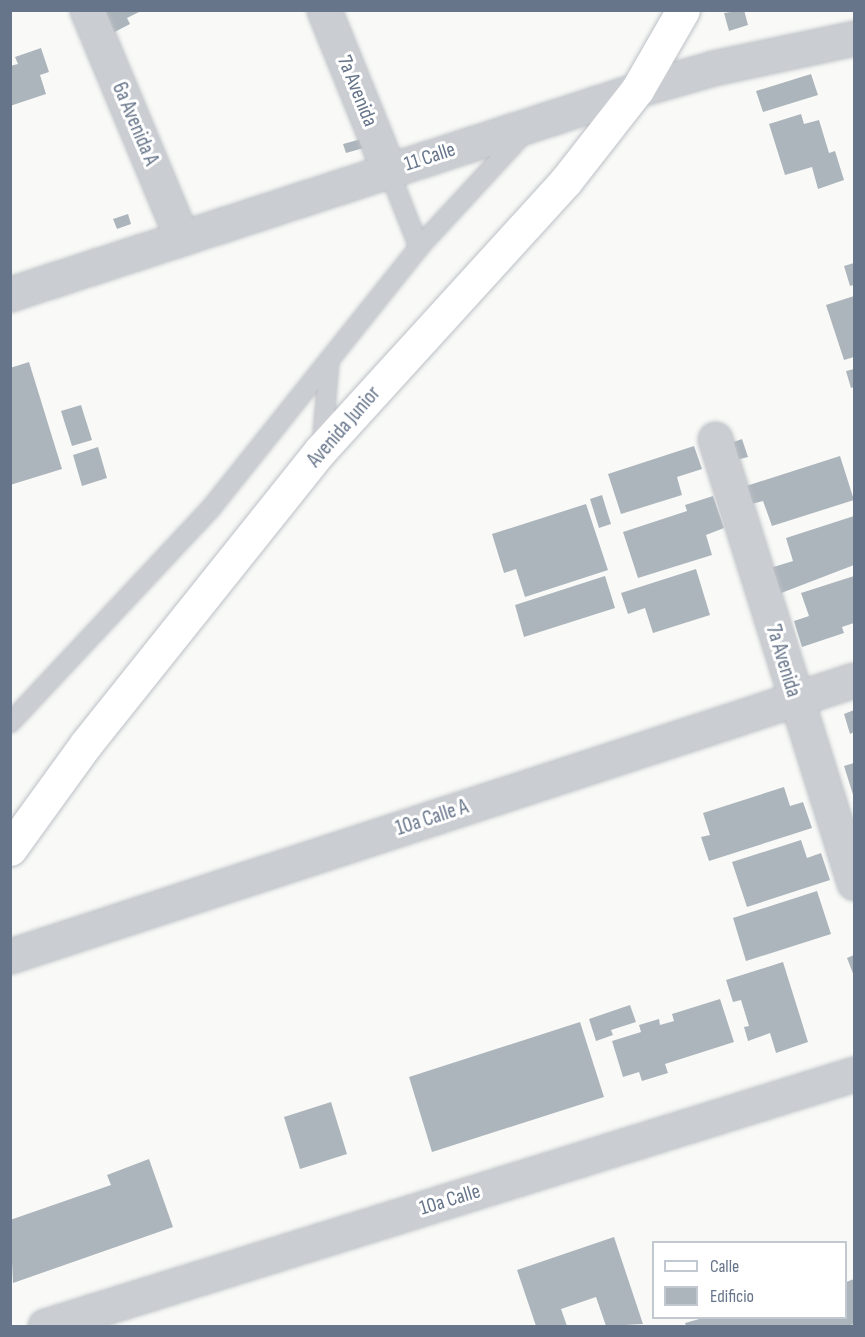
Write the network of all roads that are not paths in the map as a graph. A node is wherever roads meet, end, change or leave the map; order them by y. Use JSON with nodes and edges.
{"nodes":[{"id":1,"x":87,"y":10,"type":"edge"},
{"id":2,"x":324,"y":10,"type":"edge"},
{"id":3,"x":683,"y":10,"type":"edge"},
{"id":4,"x":855,"y":38,"type":"edge"},
{"id":5,"x":637,"y":90,"type":"junction"},
{"id":6,"x":533,"y":124,"type":"junction"},
{"id":7,"x":389,"y":171,"type":"junction"},
{"id":8,"x":182,"y":238,"type":"junction"},
{"id":9,"x":419,"y":247,"type":"junction"},
{"id":10,"x":10,"y":294,"type":"edge"},
{"id":11,"x":329,"y":363,"type":"junction"},
{"id":12,"x":715,"y":439,"type":"dead end"},
{"id":13,"x":321,"y":450,"type":"junction"},
{"id":14,"x":855,"y":680,"type":"edge"},
{"id":15,"x":795,"y":699,"type":"junction"},
{"id":16,"x":10,"y":723,"type":"edge"},
{"id":17,"x":10,"y":849,"type":"edge"},
{"id":18,"x":855,"y":883,"type":"edge"},
{"id":19,"x":10,"y":956,"type":"edge"},
{"id":20,"x":855,"y":1074,"type":"edge"},
{"id":21,"x":45,"y":1326,"type":"edge"}],
"edges":[{"from":1,"to":8,"type":"street","name":"6a Avenida A"},
{"from":2,"to":7,"type":"street","name":"7a Avenida"},
{"from":3,"to":5,"type":"main road","name":"Avenida Junior"},
{"from":4,"to":5,"type":"street","name":"11 Calle"},
{"from":5,"to":6,"type":"street","name":"11 Calle"},
{"from":5,"to":13,"type":"main road","name":"Avenida Junior"},
{"from":6,"to":7,"type":"street","name":"11 Calle"},
{"from":6,"to":9,"type":"lane"},
{"from":7,"to":8,"type":"street","name":"11 Calle"},
{"from":7,"to":9,"type":"lane"},
{"from":8,"to":10,"type":"street","name":"11 Calle"},
{"from":9,"to":11,"type":"lane"},
{"from":11,"to":13,"type":"lane"},
{"from":11,"to":16,"type":"lane"},
{"from":12,"to":15,"type":"street","name":"7a Avenida"},
{"from":13,"to":17,"type":"main road","name":"Avenida Junior"},
{"from":14,"to":15,"type":"street","name":"10a Calle A"},
{"from":15,"to":18,"type":"street","name":"7a Avenida"},
{"from":15,"to":19,"type":"street","name":"10a Calle A"},
{"from":20,"to":21,"type":"street","name":"10a Calle"}]}
